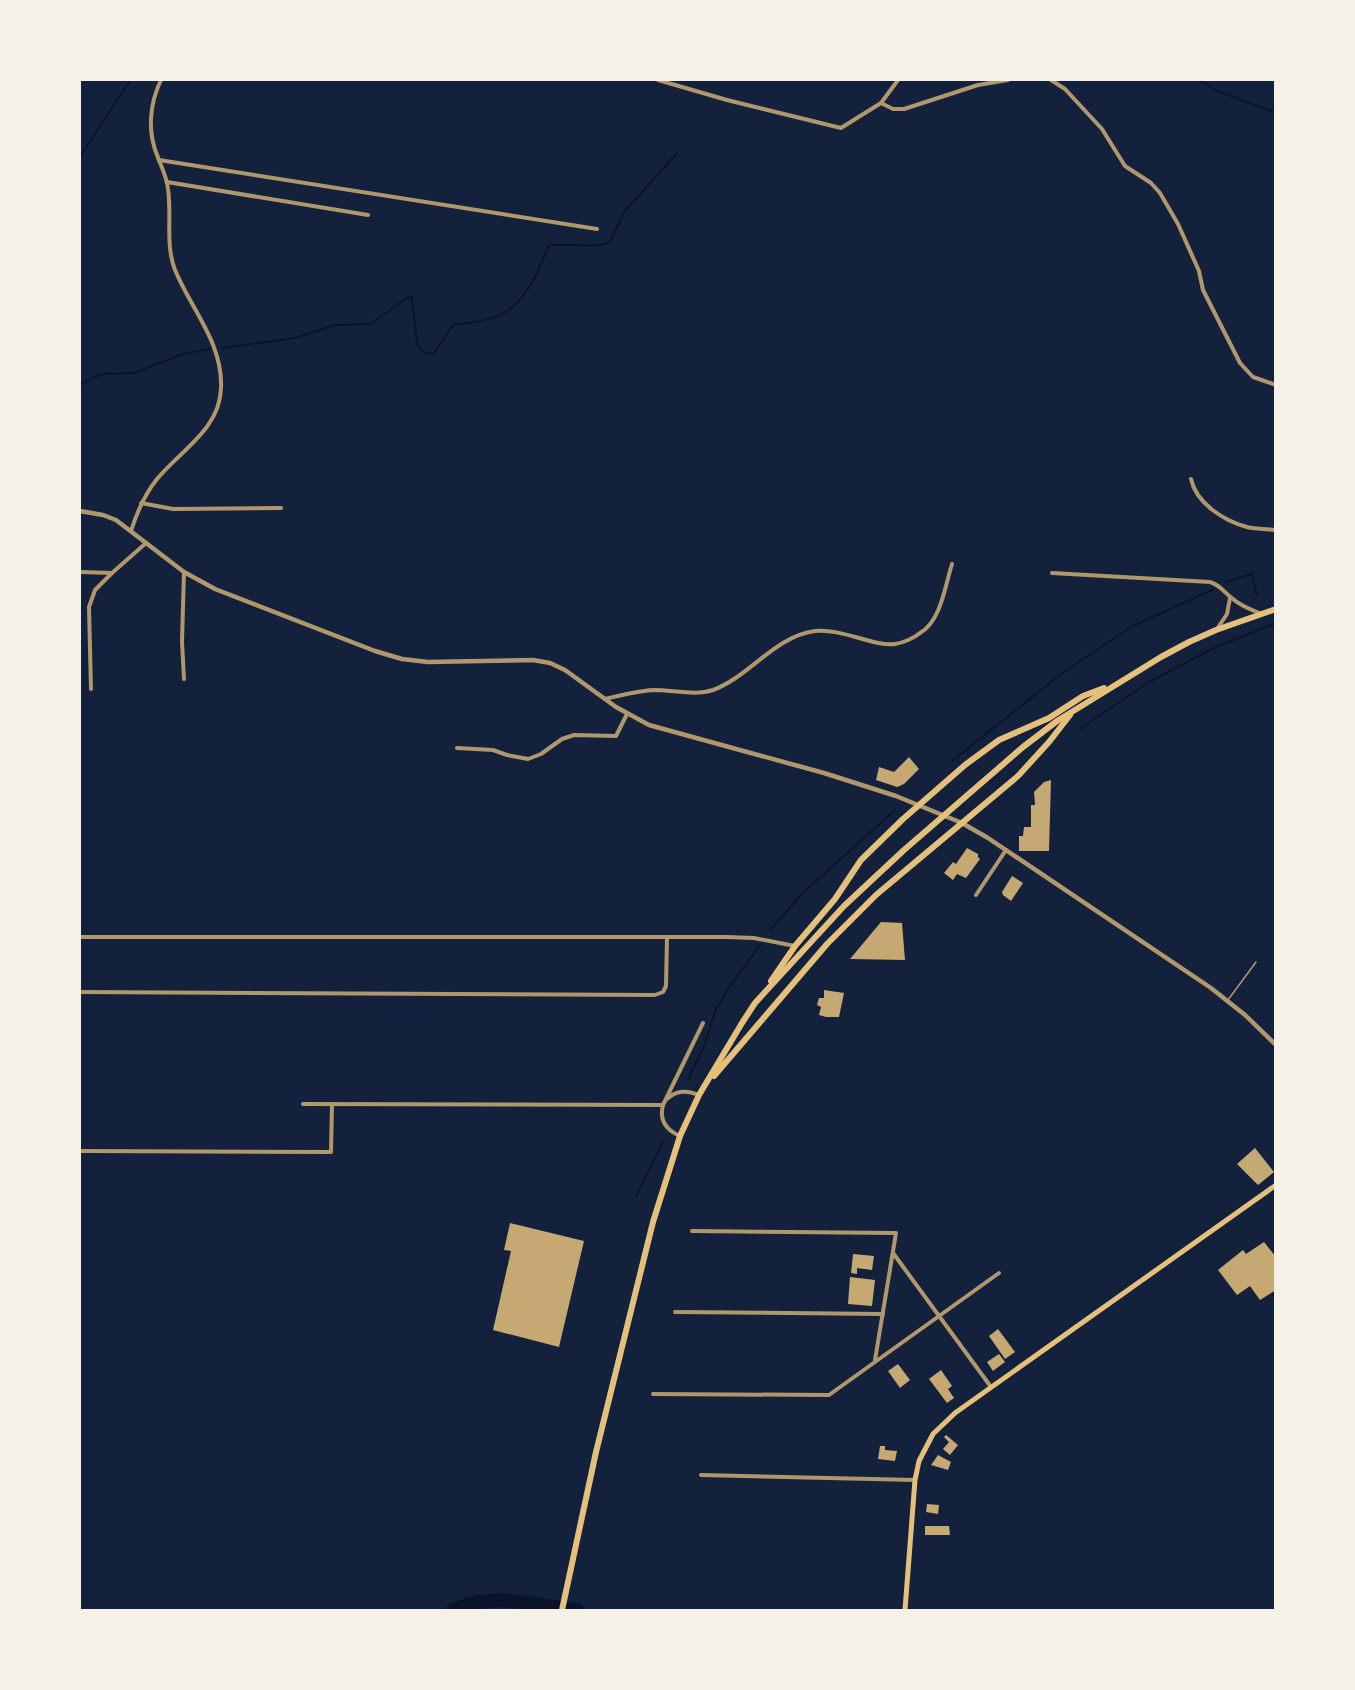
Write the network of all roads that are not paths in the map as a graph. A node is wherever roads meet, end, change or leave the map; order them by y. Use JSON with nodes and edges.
{"nodes":[{"id":1,"x":161,"y":80,"type":"edge"},
{"id":2,"x":658,"y":80,"type":"edge"},
{"id":3,"x":898,"y":80,"type":"edge"},
{"id":4,"x":1008,"y":80,"type":"edge"},
{"id":5,"x":1051,"y":80,"type":"edge"},
{"id":6,"x":881,"y":103,"type":"junction"},
{"id":7,"x":158,"y":160,"type":"junction"},
{"id":8,"x":167,"y":182,"type":"junction"},
{"id":9,"x":368,"y":215,"type":"dead end"},
{"id":10,"x":597,"y":229,"type":"dead end"},
{"id":11,"x":1275,"y":385,"type":"edge"},
{"id":12,"x":1191,"y":479,"type":"dead end"},
{"id":13,"x":141,"y":503,"type":"junction"},
{"id":14,"x":281,"y":508,"type":"dead end"},
{"id":15,"x":80,"y":511,"type":"edge"},
{"id":16,"x":1275,"y":530,"type":"edge"},
{"id":17,"x":131,"y":531,"type":"junction"},
{"id":18,"x":146,"y":543,"type":"junction"},
{"id":19,"x":952,"y":564,"type":"dead end"},
{"id":20,"x":80,"y":572,"type":"edge"},
{"id":21,"x":184,"y":572,"type":"junction"},
{"id":22,"x":112,"y":573,"type":"junction"},
{"id":23,"x":1052,"y":573,"type":"dead end"},
{"id":24,"x":1230,"y":598,"type":"junction"},
{"id":25,"x":1275,"y":609,"type":"edge"},
{"id":26,"x":1261,"y":614,"type":"junction"},
{"id":27,"x":1216,"y":630,"type":"junction"},
{"id":28,"x":184,"y":680,"type":"dead end"},
{"id":29,"x":1118,"y":683,"type":"junction"},
{"id":30,"x":91,"y":688,"type":"dead end"},
{"id":31,"x":604,"y":699,"type":"junction"},
{"id":32,"x":1074,"y":710,"type":"junction"},
{"id":33,"x":627,"y":714,"type":"junction"},
{"id":34,"x":457,"y":747,"type":"dead end"},
{"id":35,"x":921,"y":806,"type":"junction"},
{"id":36,"x":963,"y":823,"type":"junction"},
{"id":37,"x":1006,"y":850,"type":"junction"},
{"id":38,"x":976,"y":895,"type":"dead end"},
{"id":39,"x":80,"y":937,"type":"edge"},
{"id":40,"x":667,"y":937,"type":"junction"},
{"id":41,"x":795,"y":946,"type":"junction"},
{"id":42,"x":1256,"y":962,"type":"dead end"},
{"id":43,"x":80,"y":992,"type":"edge"},
{"id":44,"x":1228,"y":1001,"type":"junction"},
{"id":45,"x":755,"y":1003,"type":"junction"},
{"id":46,"x":704,"y":1023,"type":"dead end"},
{"id":47,"x":1275,"y":1045,"type":"edge"},
{"id":48,"x":704,"y":1087,"type":"junction"},
{"id":49,"x":699,"y":1095,"type":"junction"},
{"id":50,"x":303,"y":1104,"type":"dead end"},
{"id":51,"x":332,"y":1104,"type":"junction"},
{"id":52,"x":663,"y":1105,"type":"junction"},
{"id":53,"x":680,"y":1136,"type":"junction"},
{"id":54,"x":80,"y":1151,"type":"edge"},
{"id":55,"x":1275,"y":1185,"type":"edge"},
{"id":56,"x":692,"y":1231,"type":"dead end"},
{"id":57,"x":893,"y":1253,"type":"junction"},
{"id":58,"x":999,"y":1273,"type":"dead end"},
{"id":59,"x":675,"y":1312,"type":"dead end"},
{"id":60,"x":883,"y":1314,"type":"junction"},
{"id":61,"x":938,"y":1316,"type":"junction"},
{"id":62,"x":875,"y":1361,"type":"junction"},
{"id":63,"x":991,"y":1388,"type":"junction"},
{"id":64,"x":653,"y":1394,"type":"dead end"},
{"id":65,"x":701,"y":1475,"type":"dead end"},
{"id":66,"x":915,"y":1480,"type":"junction"},
{"id":67,"x":562,"y":1611,"type":"edge"},
{"id":68,"x":905,"y":1611,"type":"edge"}],
"edges":[{"from":1,"to":7,"type":"street"},
{"from":2,"to":6,"type":"street"},
{"from":3,"to":6,"type":"street"},
{"from":4,"to":6,"type":"street"},
{"from":5,"to":11,"type":"street"},
{"from":7,"to":8,"type":"street"},
{"from":7,"to":10,"type":"street"},
{"from":8,"to":9,"type":"street"},
{"from":8,"to":13,"type":"street"},
{"from":12,"to":16,"type":"street"},
{"from":13,"to":14,"type":"street"},
{"from":13,"to":17,"type":"street"},
{"from":15,"to":17,"type":"street"},
{"from":17,"to":18,"type":"street"},
{"from":18,"to":21,"type":"street"},
{"from":18,"to":22,"type":"street"},
{"from":19,"to":31,"type":"street"},
{"from":20,"to":22,"type":"street"},
{"from":21,"to":28,"type":"street"},
{"from":21,"to":31,"type":"street"},
{"from":22,"to":30,"type":"street"},
{"from":23,"to":24,"type":"street"},
{"from":24,"to":26,"type":"street"},
{"from":24,"to":27,"type":"street"},
{"from":25,"to":26,"type":"highway"},
{"from":26,"to":27,"type":"highway"},
{"from":27,"to":29,"type":"highway"},
{"from":29,"to":32,"type":"highway"},
{"from":29,"to":35,"type":"highway"},
{"from":31,"to":33,"type":"street"},
{"from":32,"to":36,"type":"highway"},
{"from":32,"to":45,"type":"highway"},
{"from":33,"to":34,"type":"street"},
{"from":33,"to":35,"type":"street"},
{"from":35,"to":36,"type":"street"},
{"from":35,"to":41,"type":"highway"},
{"from":36,"to":37,"type":"street"},
{"from":36,"to":48,"type":"highway"},
{"from":37,"to":38,"type":"street"},
{"from":37,"to":44,"type":"street"},
{"from":39,"to":40,"type":"street"},
{"from":40,"to":41,"type":"street"},
{"from":40,"to":43,"type":"street"},
{"from":41,"to":45,"type":"highway"},
{"from":42,"to":44,"type":"lane"},
{"from":44,"to":47,"type":"street"},
{"from":45,"to":48,"type":"highway"},
{"from":46,"to":52,"type":"street"},
{"from":48,"to":49,"type":"highway"},
{"from":49,"to":52,"type":"street"},
{"from":49,"to":53,"type":"highway"},
{"from":50,"to":51,"type":"street"},
{"from":51,"to":52,"type":"street"},
{"from":51,"to":54,"type":"street"},
{"from":52,"to":53,"type":"street"},
{"from":53,"to":67,"type":"highway"},
{"from":55,"to":63,"type":"main road"},
{"from":56,"to":57,"type":"street"},
{"from":57,"to":60,"type":"street"},
{"from":57,"to":61,"type":"street"},
{"from":58,"to":61,"type":"street"},
{"from":59,"to":60,"type":"street"},
{"from":60,"to":62,"type":"street"},
{"from":61,"to":62,"type":"street"},
{"from":61,"to":63,"type":"street"},
{"from":62,"to":64,"type":"street"},
{"from":63,"to":66,"type":"main road"},
{"from":65,"to":66,"type":"street"},
{"from":66,"to":68,"type":"main road"}]}
